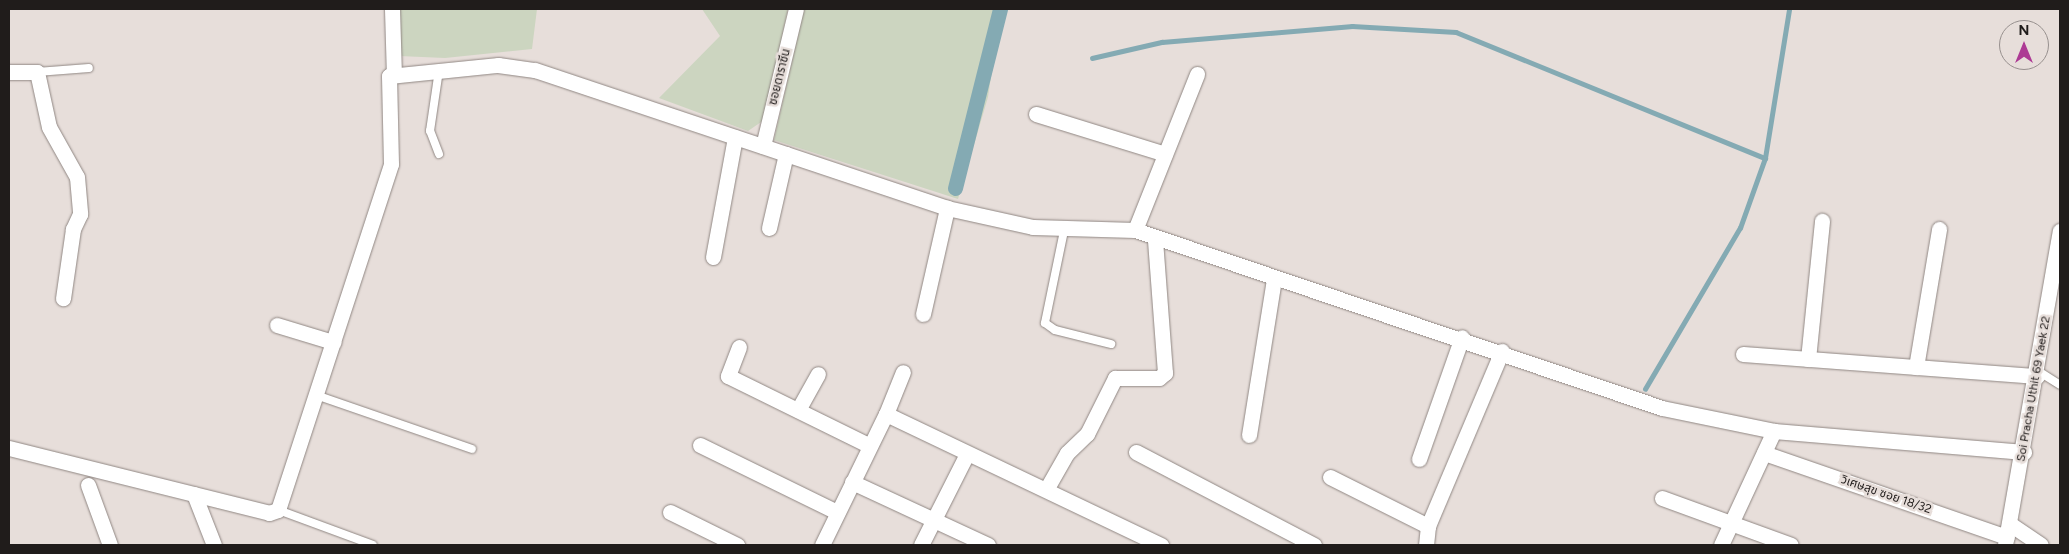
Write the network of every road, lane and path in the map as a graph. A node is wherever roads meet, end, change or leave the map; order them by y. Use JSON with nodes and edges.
{"nodes":[{"id":1,"x":392,"y":9,"type":"edge"},
{"id":2,"x":796,"y":9,"type":"edge"},
{"id":3,"x":89,"y":68,"type":"dead end"},
{"id":4,"x":439,"y":70,"type":"junction"},
{"id":5,"x":9,"y":72,"type":"edge"},
{"id":6,"x":37,"y":72,"type":"junction"},
{"id":7,"x":1197,"y":74,"type":"dead end"},
{"id":8,"x":394,"y":75,"type":"junction"},
{"id":9,"x":1036,"y":114,"type":"dead end"},
{"id":10,"x":735,"y":137,"type":"junction"},
{"id":11,"x":763,"y":146,"type":"junction"},
{"id":12,"x":439,"y":154,"type":"dead end"},
{"id":13,"x":786,"y":154,"type":"junction"},
{"id":14,"x":1165,"y":154,"type":"junction"},
{"id":15,"x":947,"y":208,"type":"junction"},
{"id":16,"x":1822,"y":221,"type":"dead end"},
{"id":17,"x":1065,"y":226,"type":"junction"},
{"id":18,"x":769,"y":228,"type":"dead end"},
{"id":19,"x":1939,"y":229,"type":"dead end"},
{"id":20,"x":1135,"y":230,"type":"junction"},
{"id":21,"x":2060,"y":231,"type":"edge"},
{"id":22,"x":1155,"y":240,"type":"junction"},
{"id":23,"x":712,"y":257,"type":"dead end"},
{"id":24,"x":1274,"y":279,"type":"junction"},
{"id":25,"x":63,"y":298,"type":"dead end"},
{"id":26,"x":923,"y":314,"type":"dead end"},
{"id":27,"x":277,"y":325,"type":"dead end"},
{"id":28,"x":1462,"y":337,"type":"junction"},
{"id":29,"x":333,"y":342,"type":"junction"},
{"id":30,"x":1111,"y":344,"type":"dead end"},
{"id":31,"x":739,"y":347,"type":"dead end"},
{"id":32,"x":1502,"y":351,"type":"junction"},
{"id":33,"x":1743,"y":354,"type":"dead end"},
{"id":34,"x":1808,"y":359,"type":"junction"},
{"id":35,"x":1916,"y":367,"type":"junction"},
{"id":36,"x":902,"y":372,"type":"dead end"},
{"id":37,"x":2038,"y":373,"type":"junction"},
{"id":38,"x":818,"y":374,"type":"dead end"},
{"id":39,"x":2060,"y":385,"type":"edge"},
{"id":40,"x":316,"y":395,"type":"junction"},
{"id":41,"x":798,"y":410,"type":"junction"},
{"id":42,"x":886,"y":414,"type":"junction"},
{"id":43,"x":1774,"y":431,"type":"junction"},
{"id":44,"x":1249,"y":435,"type":"dead end"},
{"id":45,"x":700,"y":446,"type":"dead end"},
{"id":46,"x":870,"y":446,"type":"junction"},
{"id":47,"x":9,"y":448,"type":"edge"},
{"id":48,"x":472,"y":449,"type":"dead end"},
{"id":49,"x":1136,"y":452,"type":"dead end"},
{"id":50,"x":2024,"y":452,"type":"junction"},
{"id":51,"x":1764,"y":453,"type":"junction"},
{"id":52,"x":966,"y":456,"type":"junction"},
{"id":53,"x":1419,"y":459,"type":"dead end"},
{"id":54,"x":1330,"y":477,"type":"dead end"},
{"id":55,"x":852,"y":482,"type":"junction"},
{"id":56,"x":88,"y":485,"type":"dead end"},
{"id":57,"x":1047,"y":488,"type":"junction"},
{"id":58,"x":194,"y":494,"type":"junction"},
{"id":59,"x":1662,"y":498,"type":"dead end"},
{"id":60,"x":278,"y":510,"type":"junction"},
{"id":61,"x":670,"y":512,"type":"dead end"},
{"id":62,"x":837,"y":512,"type":"junction"},
{"id":63,"x":932,"y":522,"type":"junction"},
{"id":64,"x":1731,"y":524,"type":"junction"},
{"id":65,"x":1428,"y":526,"type":"junction"},
{"id":66,"x":2008,"y":535,"type":"edge"},
{"id":67,"x":110,"y":545,"type":"edge"},
{"id":68,"x":214,"y":545,"type":"edge"},
{"id":69,"x":372,"y":545,"type":"edge"},
{"id":70,"x":738,"y":545,"type":"edge"},
{"id":71,"x":822,"y":545,"type":"edge"},
{"id":72,"x":921,"y":545,"type":"edge"},
{"id":73,"x":988,"y":545,"type":"edge"},
{"id":74,"x":1160,"y":545,"type":"edge"},
{"id":75,"x":1314,"y":545,"type":"edge"},
{"id":76,"x":1426,"y":545,"type":"edge"},
{"id":77,"x":1721,"y":545,"type":"edge"},
{"id":78,"x":1791,"y":545,"type":"edge"},
{"id":79,"x":2041,"y":545,"type":"edge"}],
"edges":[{"from":1,"to":8,"type":"street"},
{"from":2,"to":11,"type":"street","name":"ซอยดาราซีน"},
{"from":3,"to":6,"type":"lane"},
{"from":4,"to":8,"type":"street"},
{"from":4,"to":10,"type":"street"},
{"from":4,"to":12,"type":"lane"},
{"from":5,"to":6,"type":"street"},
{"from":6,"to":25,"type":"street"},
{"from":7,"to":14,"type":"street"},
{"from":8,"to":29,"type":"street"},
{"from":9,"to":14,"type":"street"},
{"from":10,"to":11,"type":"street"},
{"from":10,"to":23,"type":"street"},
{"from":11,"to":13,"type":"street"},
{"from":13,"to":15,"type":"street"},
{"from":13,"to":18,"type":"street"},
{"from":14,"to":20,"type":"street"},
{"from":15,"to":17,"type":"street"},
{"from":15,"to":26,"type":"street"},
{"from":16,"to":34,"type":"street"},
{"from":17,"to":20,"type":"street"},
{"from":17,"to":30,"type":"lane"},
{"from":19,"to":35,"type":"street"},
{"from":20,"to":22,"type":"street"},
{"from":21,"to":37,"type":"street","name":"Soi Pracha Uthit 69 Yaek 22"},
{"from":22,"to":24,"type":"street"},
{"from":22,"to":57,"type":"street"},
{"from":24,"to":28,"type":"street"},
{"from":24,"to":44,"type":"street"},
{"from":27,"to":29,"type":"street"},
{"from":28,"to":32,"type":"street"},
{"from":28,"to":53,"type":"street"},
{"from":29,"to":40,"type":"street"},
{"from":31,"to":41,"type":"street"},
{"from":32,"to":43,"type":"street"},
{"from":32,"to":65,"type":"street"},
{"from":33,"to":34,"type":"street"},
{"from":34,"to":35,"type":"street"},
{"from":35,"to":37,"type":"street"},
{"from":36,"to":42,"type":"street"},
{"from":37,"to":39,"type":"lane"},
{"from":37,"to":50,"type":"street","name":"Soi Pracha Uthit 69 Yaek 22"},
{"from":38,"to":41,"type":"street"},
{"from":40,"to":48,"type":"lane"},
{"from":40,"to":60,"type":"street"},
{"from":41,"to":46,"type":"street"},
{"from":42,"to":46,"type":"street"},
{"from":42,"to":52,"type":"street"},
{"from":43,"to":50,"type":"street"},
{"from":43,"to":51,"type":"street"},
{"from":45,"to":62,"type":"street"},
{"from":46,"to":55,"type":"street"},
{"from":47,"to":58,"type":"street"},
{"from":49,"to":75,"type":"street"},
{"from":50,"to":66,"type":"street","name":"Soi Pracha Uthit 69 Yaek 22"},
{"from":51,"to":64,"type":"street"},
{"from":51,"to":66,"type":"street","name":"วิเศษสุข ซอย 18/32"},
{"from":52,"to":57,"type":"street"},
{"from":52,"to":63,"type":"street"},
{"from":54,"to":65,"type":"street"},
{"from":55,"to":62,"type":"street"},
{"from":55,"to":63,"type":"street"},
{"from":56,"to":67,"type":"street"},
{"from":57,"to":74,"type":"street"},
{"from":58,"to":60,"type":"street"},
{"from":58,"to":68,"type":"street"},
{"from":59,"to":64,"type":"street"},
{"from":60,"to":69,"type":"lane"},
{"from":61,"to":70,"type":"street"},
{"from":62,"to":71,"type":"street"},
{"from":63,"to":72,"type":"street"},
{"from":63,"to":73,"type":"street"},
{"from":64,"to":77,"type":"street"},
{"from":64,"to":78,"type":"street"},
{"from":65,"to":76,"type":"street"},
{"from":66,"to":79,"type":"street","name":"วิเศษสุข ซอย 18/32"}]}
